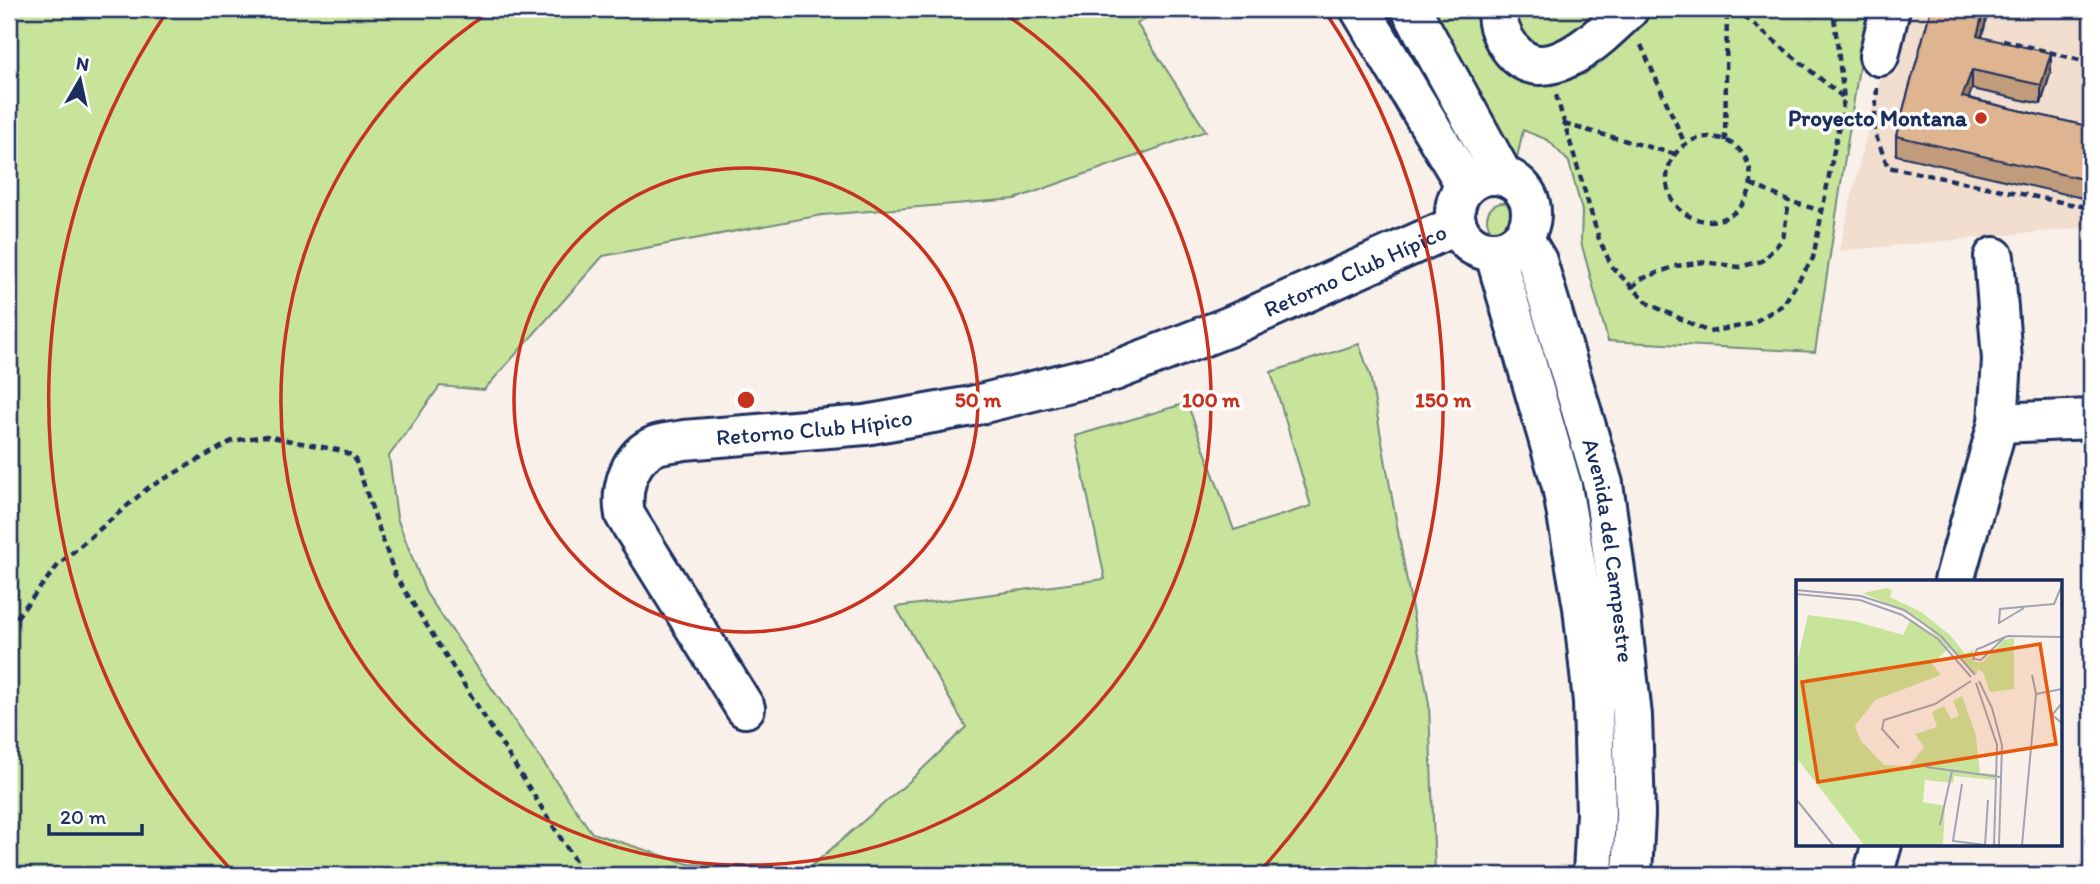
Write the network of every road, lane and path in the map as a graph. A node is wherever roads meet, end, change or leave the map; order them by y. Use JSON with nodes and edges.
{"nodes":[{"id":1,"x":1360,"y":9,"type":"edge"},
{"id":2,"x":1410,"y":9,"type":"edge"},
{"id":3,"x":1498,"y":9,"type":"edge"},
{"id":4,"x":1727,"y":9,"type":"edge"},
{"id":5,"x":1735,"y":9,"type":"edge"},
{"id":6,"x":1833,"y":9,"type":"edge"},
{"id":7,"x":1890,"y":9,"type":"edge"},
{"id":8,"x":1626,"y":12,"type":"edge"},
{"id":9,"x":2003,"y":40,"type":"edge"},
{"id":10,"x":1879,"y":56,"type":"joint"},
{"id":11,"x":2091,"y":63,"type":"edge"},
{"id":12,"x":1549,"y":64,"type":"junction"},
{"id":13,"x":1844,"y":99,"type":"junction"},
{"id":14,"x":1563,"y":124,"type":"junction"},
{"id":15,"x":1725,"y":141,"type":"junction"},
{"id":16,"x":1685,"y":144,"type":"junction"},
{"id":17,"x":1675,"y":155,"type":"junction"},
{"id":18,"x":1503,"y":176,"type":"junction"},
{"id":19,"x":1751,"y":184,"type":"junction"},
{"id":20,"x":1466,"y":187,"type":"junction"},
{"id":21,"x":1789,"y":201,"type":"junction"},
{"id":22,"x":2091,"y":208,"type":"edge"},
{"id":23,"x":1822,"y":211,"type":"junction"},
{"id":24,"x":1457,"y":225,"type":"junction"},
{"id":25,"x":1508,"y":244,"type":"junction"},
{"id":26,"x":1994,"y":257,"type":"dead end"},
{"id":27,"x":1632,"y":287,"type":"junction"},
{"id":28,"x":2091,"y":419,"type":"edge"},
{"id":29,"x":1997,"y":423,"type":"junction"},
{"id":30,"x":1954,"y":580,"type":"edge"},
{"id":31,"x":9,"y":628,"type":"edge"},
{"id":32,"x":746,"y":708,"type":"dead end"},
{"id":33,"x":1596,"y":813,"type":"junction"},
{"id":34,"x":1634,"y":814,"type":"junction"},
{"id":35,"x":1881,"y":846,"type":"edge"},
{"id":36,"x":9,"y":859,"type":"edge"},
{"id":37,"x":19,"y":875,"type":"edge"},
{"id":38,"x":584,"y":875,"type":"edge"},
{"id":39,"x":1593,"y":875,"type":"edge"},
{"id":40,"x":1632,"y":875,"type":"edge"},
{"id":41,"x":1873,"y":875,"type":"edge"}],
"edges":[{"from":1,"to":20,"type":"street"},
{"from":2,"to":18,"type":"street"},
{"from":3,"to":12,"type":"street"},
{"from":4,"to":15,"type":"path"},
{"from":5,"to":13,"type":"path"},
{"from":6,"to":13,"type":"path"},
{"from":7,"to":10,"type":"street"},
{"from":8,"to":12,"type":"street"},
{"from":8,"to":16,"type":"path"},
{"from":9,"to":11,"type":"path"},
{"from":10,"to":22,"type":"path"},
{"from":12,"to":14,"type":"path"},
{"from":13,"to":23,"type":"path"},
{"from":14,"to":17,"type":"path"},
{"from":14,"to":27,"type":"path"},
{"from":15,"to":16,"type":"path"},
{"from":15,"to":19,"type":"path"},
{"from":16,"to":17,"type":"path"},
{"from":17,"to":19,"type":"path"},
{"from":18,"to":20,"type":"street"},
{"from":18,"to":25,"type":"street"},
{"from":19,"to":21,"type":"path"},
{"from":20,"to":24,"type":"street"},
{"from":21,"to":23,"type":"path"},
{"from":21,"to":27,"type":"path"},
{"from":23,"to":27,"type":"path"},
{"from":24,"to":25,"type":"street"},
{"from":24,"to":32,"type":"street","name":"Retorno Club Hípico"},
{"from":25,"to":33,"type":"street","name":"Avenida del Campestre"},
{"from":25,"to":34,"type":"street","name":"Avenida del Campestre"},
{"from":26,"to":29,"type":"street"},
{"from":28,"to":29,"type":"street"},
{"from":29,"to":30,"type":"street"},
{"from":31,"to":38,"type":"path"},
{"from":33,"to":34,"type":"street"},
{"from":33,"to":39,"type":"street","name":"Avenida del Campestre"},
{"from":34,"to":40,"type":"street","name":"Avenida del Campestre"},
{"from":35,"to":41,"type":"street"},
{"from":36,"to":37,"type":"path"}]}
